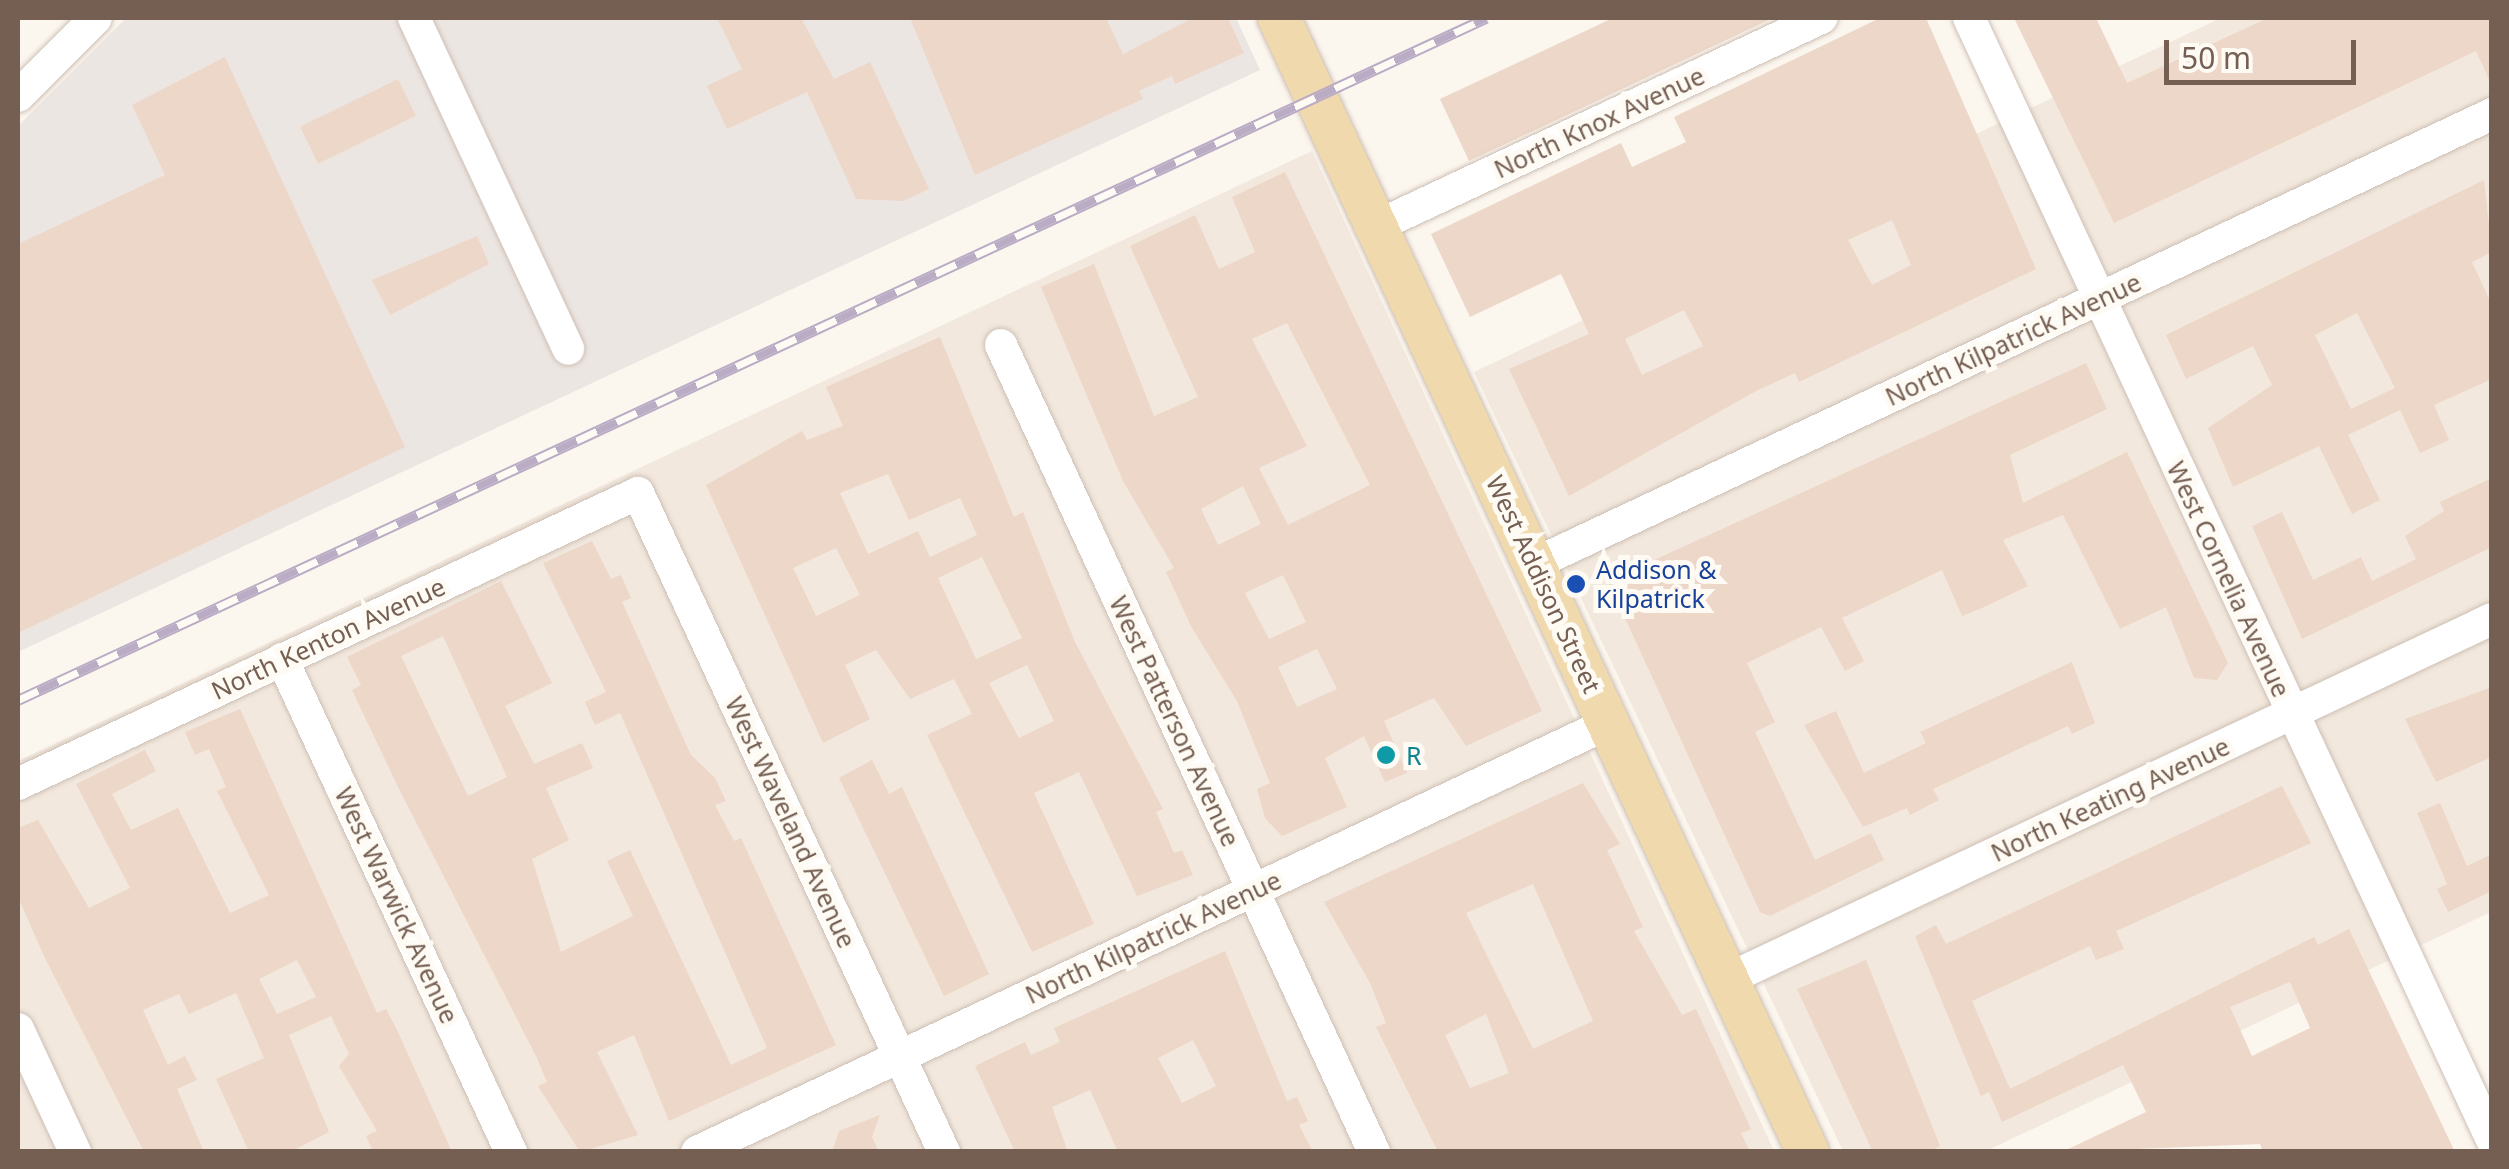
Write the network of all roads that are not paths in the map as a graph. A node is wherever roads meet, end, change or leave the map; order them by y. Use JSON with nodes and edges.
{"nodes":[{"id":1,"x":96,"y":18,"type":"edge"},
{"id":2,"x":414,"y":18,"type":"edge"},
{"id":3,"x":1822,"y":18,"type":"edge"},
{"id":4,"x":1969,"y":18,"type":"edge"},
{"id":5,"x":1288,"y":20,"type":"edge"},
{"id":6,"x":18,"y":96,"type":"edge"},
{"id":7,"x":2492,"y":114,"type":"edge"},
{"id":8,"x":1377,"y":226,"type":"junction"},
{"id":9,"x":2100,"y":298,"type":"junction"},
{"id":10,"x":1001,"y":345,"type":"dead end"},
{"id":11,"x":568,"y":349,"type":"dead end"},
{"id":12,"x":638,"y":492,"type":"joint"},
{"id":13,"x":1534,"y":564,"type":"junction"},
{"id":14,"x":2492,"y":619,"type":"edge"},
{"id":15,"x":282,"y":660,"type":"junction"},
{"id":16,"x":2292,"y":714,"type":"junction"},
{"id":17,"x":1609,"y":723,"type":"junction"},
{"id":18,"x":18,"y":784,"type":"edge"},
{"id":19,"x":1253,"y":890,"type":"junction"},
{"id":20,"x":1728,"y":979,"type":"junction"},
{"id":21,"x":18,"y":1029,"type":"edge"},
{"id":22,"x":900,"y":1056,"type":"junction"},
{"id":23,"x":2492,"y":1140,"type":"edge"},
{"id":24,"x":75,"y":1152,"type":"edge"},
{"id":25,"x":511,"y":1152,"type":"edge"},
{"id":26,"x":697,"y":1152,"type":"edge"},
{"id":27,"x":944,"y":1152,"type":"edge"},
{"id":28,"x":1374,"y":1152,"type":"edge"},
{"id":29,"x":1808,"y":1152,"type":"edge"}],
"edges":[{"from":1,"to":6,"type":"street"},
{"from":2,"to":11,"type":"street"},
{"from":3,"to":8,"type":"street","name":"North Knox Avenue"},
{"from":4,"to":9,"type":"street","name":"West Cornelia Avenue"},
{"from":5,"to":8,"type":"main road","name":"West Addison Street"},
{"from":7,"to":9,"type":"street","name":"North Kilpatrick Avenue"},
{"from":8,"to":13,"type":"main road","name":"West Addison Street"},
{"from":9,"to":13,"type":"street","name":"North Kilpatrick Avenue"},
{"from":9,"to":16,"type":"street","name":"West Cornelia Avenue"},
{"from":10,"to":19,"type":"street","name":"West Patterson Avenue"},
{"from":12,"to":15,"type":"street","name":"North Kenton Avenue"},
{"from":12,"to":22,"type":"street","name":"West Waveland Avenue"},
{"from":13,"to":17,"type":"main road","name":"West Addison Street"},
{"from":14,"to":16,"type":"street","name":"North Keating Avenue"},
{"from":15,"to":18,"type":"street","name":"North Kenton Avenue"},
{"from":15,"to":25,"type":"street","name":"West Warwick Avenue"},
{"from":16,"to":20,"type":"street","name":"North Keating Avenue"},
{"from":16,"to":23,"type":"street","name":"West Cornelia Avenue"},
{"from":17,"to":19,"type":"street","name":"North Kilpatrick Avenue"},
{"from":17,"to":20,"type":"main road","name":"West Addison Street"},
{"from":19,"to":22,"type":"street","name":"North Kilpatrick Avenue"},
{"from":19,"to":28,"type":"street","name":"West Patterson Avenue"},
{"from":20,"to":29,"type":"main road","name":"West Addison Street"},
{"from":21,"to":24,"type":"street"},
{"from":22,"to":26,"type":"street","name":"North Kilpatrick Avenue"},
{"from":22,"to":27,"type":"street","name":"West Waveland Avenue"}]}
